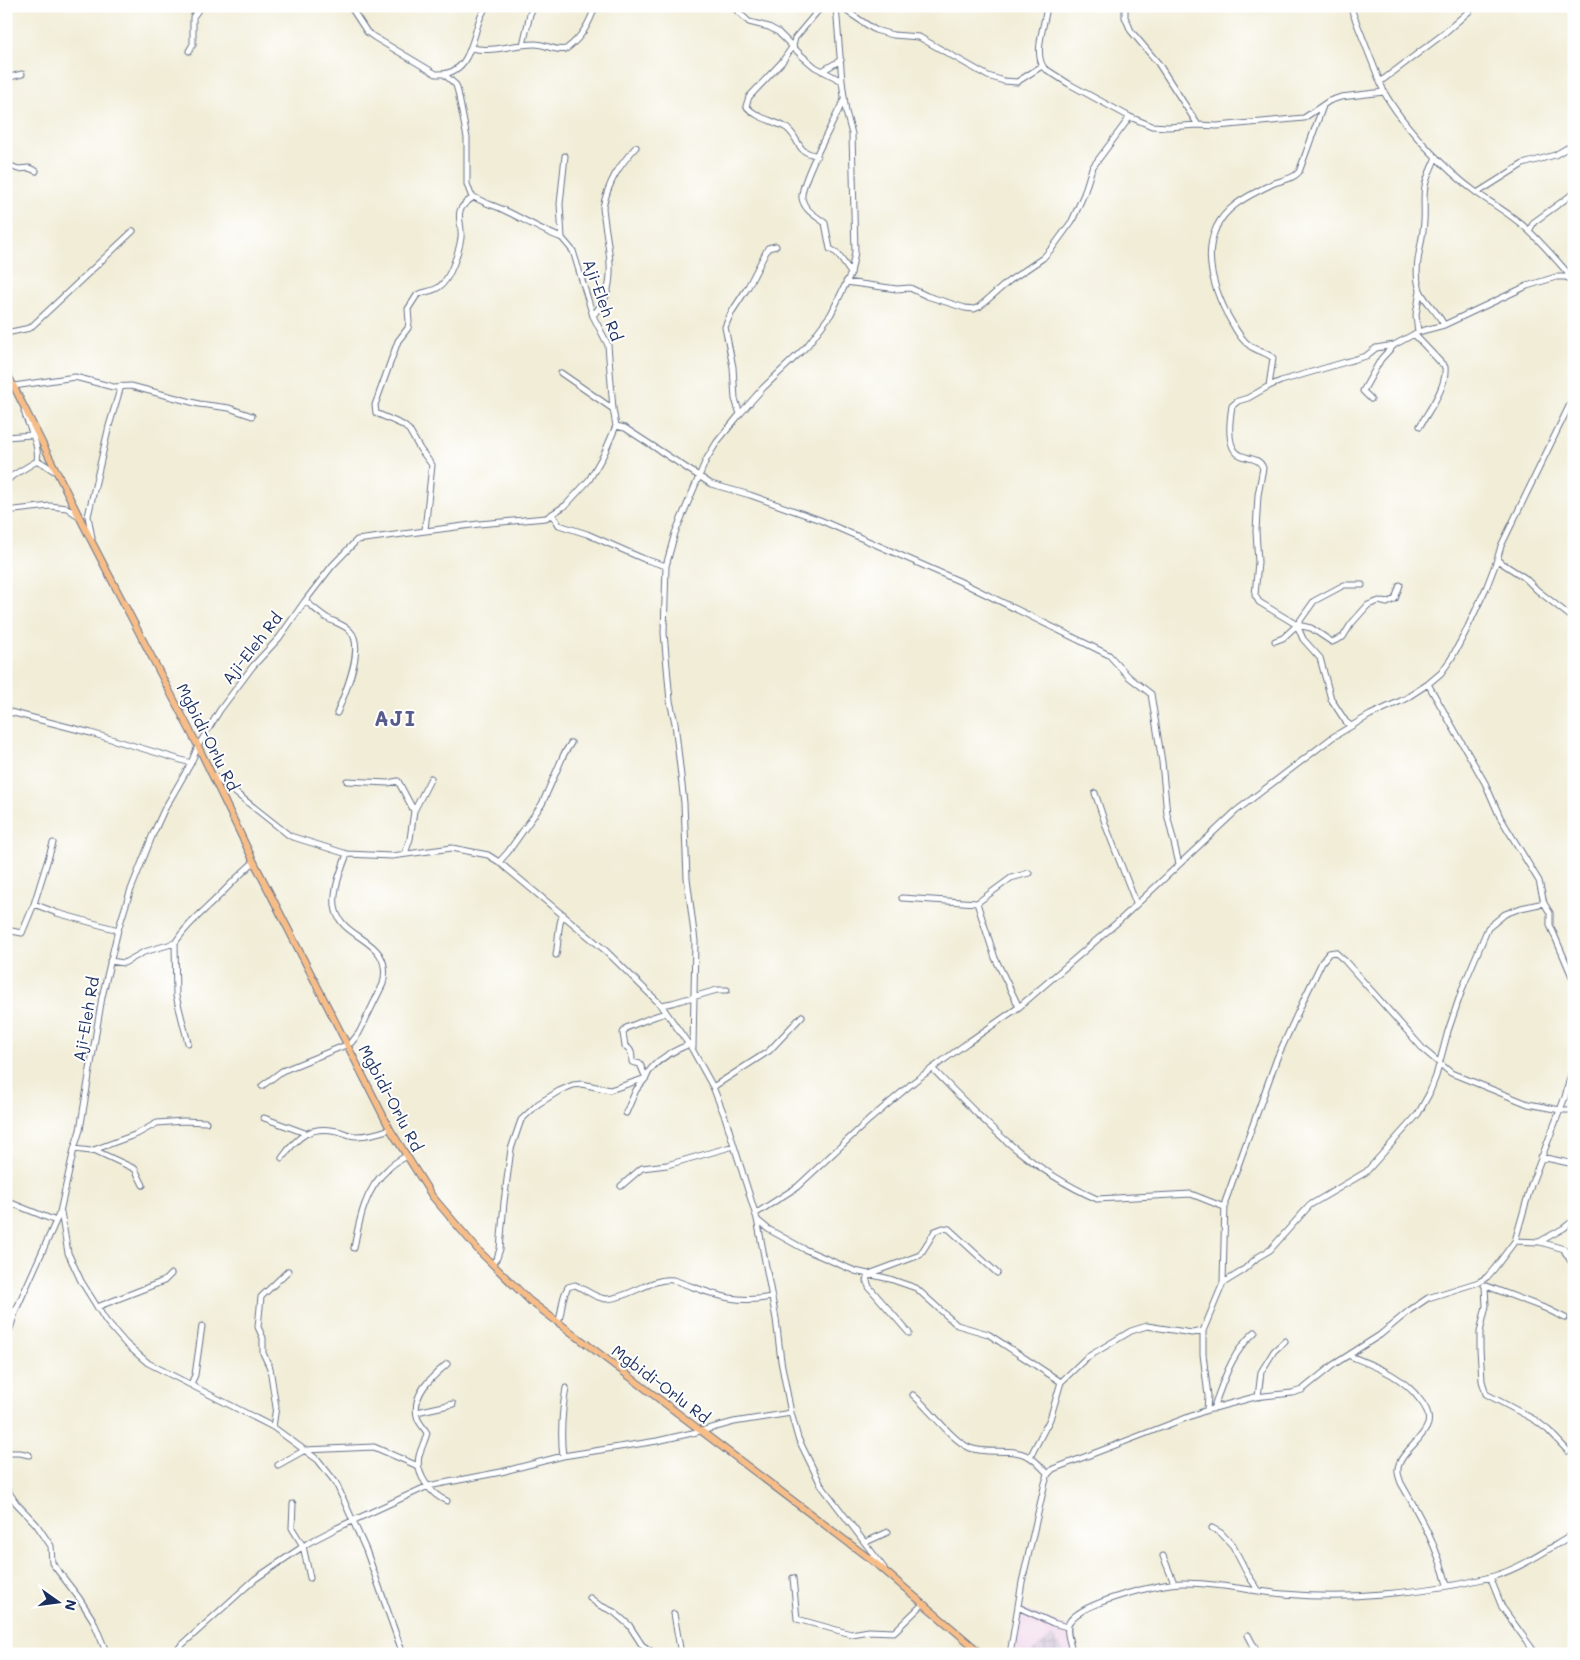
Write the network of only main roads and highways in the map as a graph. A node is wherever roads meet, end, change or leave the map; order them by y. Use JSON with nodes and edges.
{"nodes":[{"id":1,"x":6,"y":371,"type":"edge"},
{"id":2,"x":982,"y":1654,"type":"edge"}],
"edges":[{"from":1,"to":2,"type":"main road","name":"Mgbidi-Orlu Rd"}]}
